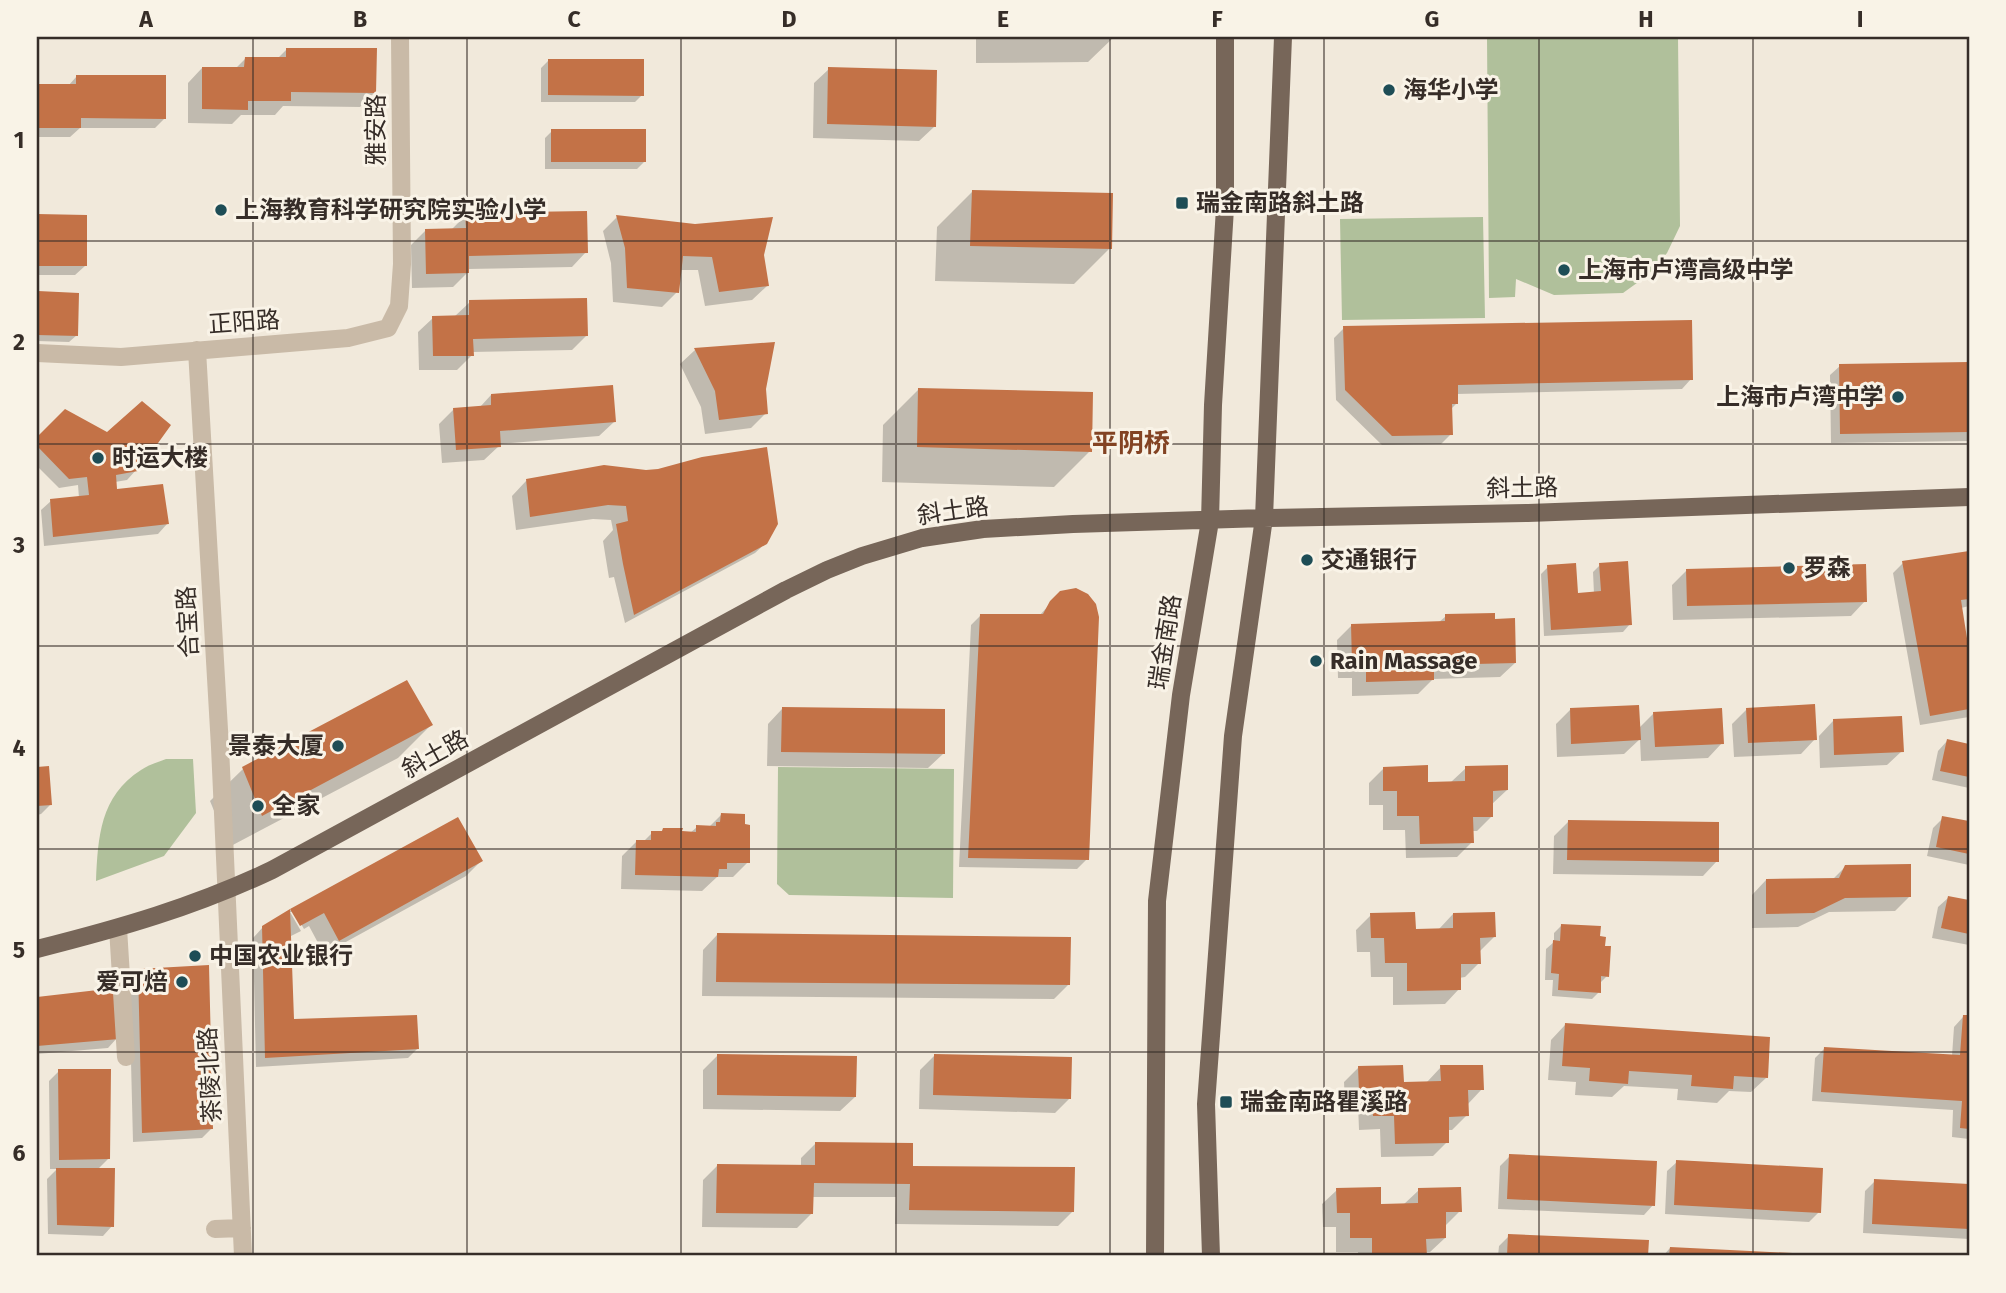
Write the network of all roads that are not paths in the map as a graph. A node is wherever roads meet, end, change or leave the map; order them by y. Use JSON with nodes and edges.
{"nodes":[{"id":1,"x":400,"y":37,"type":"edge"},
{"id":2,"x":1225,"y":37,"type":"edge"},
{"id":3,"x":1283,"y":37,"type":"edge"},
{"id":4,"x":402,"y":264,"type":"joint"},
{"id":5,"x":197,"y":350,"type":"junction"},
{"id":6,"x":37,"y":353,"type":"edge"},
{"id":7,"x":1969,"y":497,"type":"edge"},
{"id":8,"x":1264,"y":518,"type":"junction"},
{"id":9,"x":1210,"y":521,"type":"junction"},
{"id":10,"x":227,"y":891,"type":"junction"},
{"id":11,"x":118,"y":928,"type":"junction"},
{"id":12,"x":37,"y":948,"type":"edge"},
{"id":13,"x":126,"y":1057,"type":"dead end"},
{"id":14,"x":242,"y":1228,"type":"junction"},
{"id":15,"x":215,"y":1229,"type":"dead end"},
{"id":16,"x":243,"y":1256,"type":"edge"},
{"id":17,"x":1155,"y":1256,"type":"edge"},
{"id":18,"x":1212,"y":1256,"type":"edge"}],
"edges":[{"from":1,"to":4,"type":"street","name":"雅安路"},
{"from":2,"to":9,"type":"main road","name":"瑞金南路"},
{"from":3,"to":8,"type":"main road"},
{"from":4,"to":5,"type":"street","name":"正阳路"},
{"from":5,"to":6,"type":"street","name":"正阳路"},
{"from":5,"to":10,"type":"street","name":"合宝路"},
{"from":7,"to":8,"type":"main road","name":"斜土路"},
{"from":8,"to":9,"type":"main road","name":"斜土路"},
{"from":8,"to":18,"type":"main road"},
{"from":9,"to":10,"type":"main road","name":"斜土路"},
{"from":9,"to":17,"type":"main road","name":"瑞金南路"},
{"from":10,"to":11,"type":"main road","name":"斜土路"},
{"from":10,"to":14,"type":"street","name":"茶陵北路"},
{"from":11,"to":12,"type":"main road","name":"斜土路"},
{"from":11,"to":13,"type":"street"},
{"from":14,"to":15,"type":"street"},
{"from":14,"to":16,"type":"street","name":"茶陵北路"}]}
